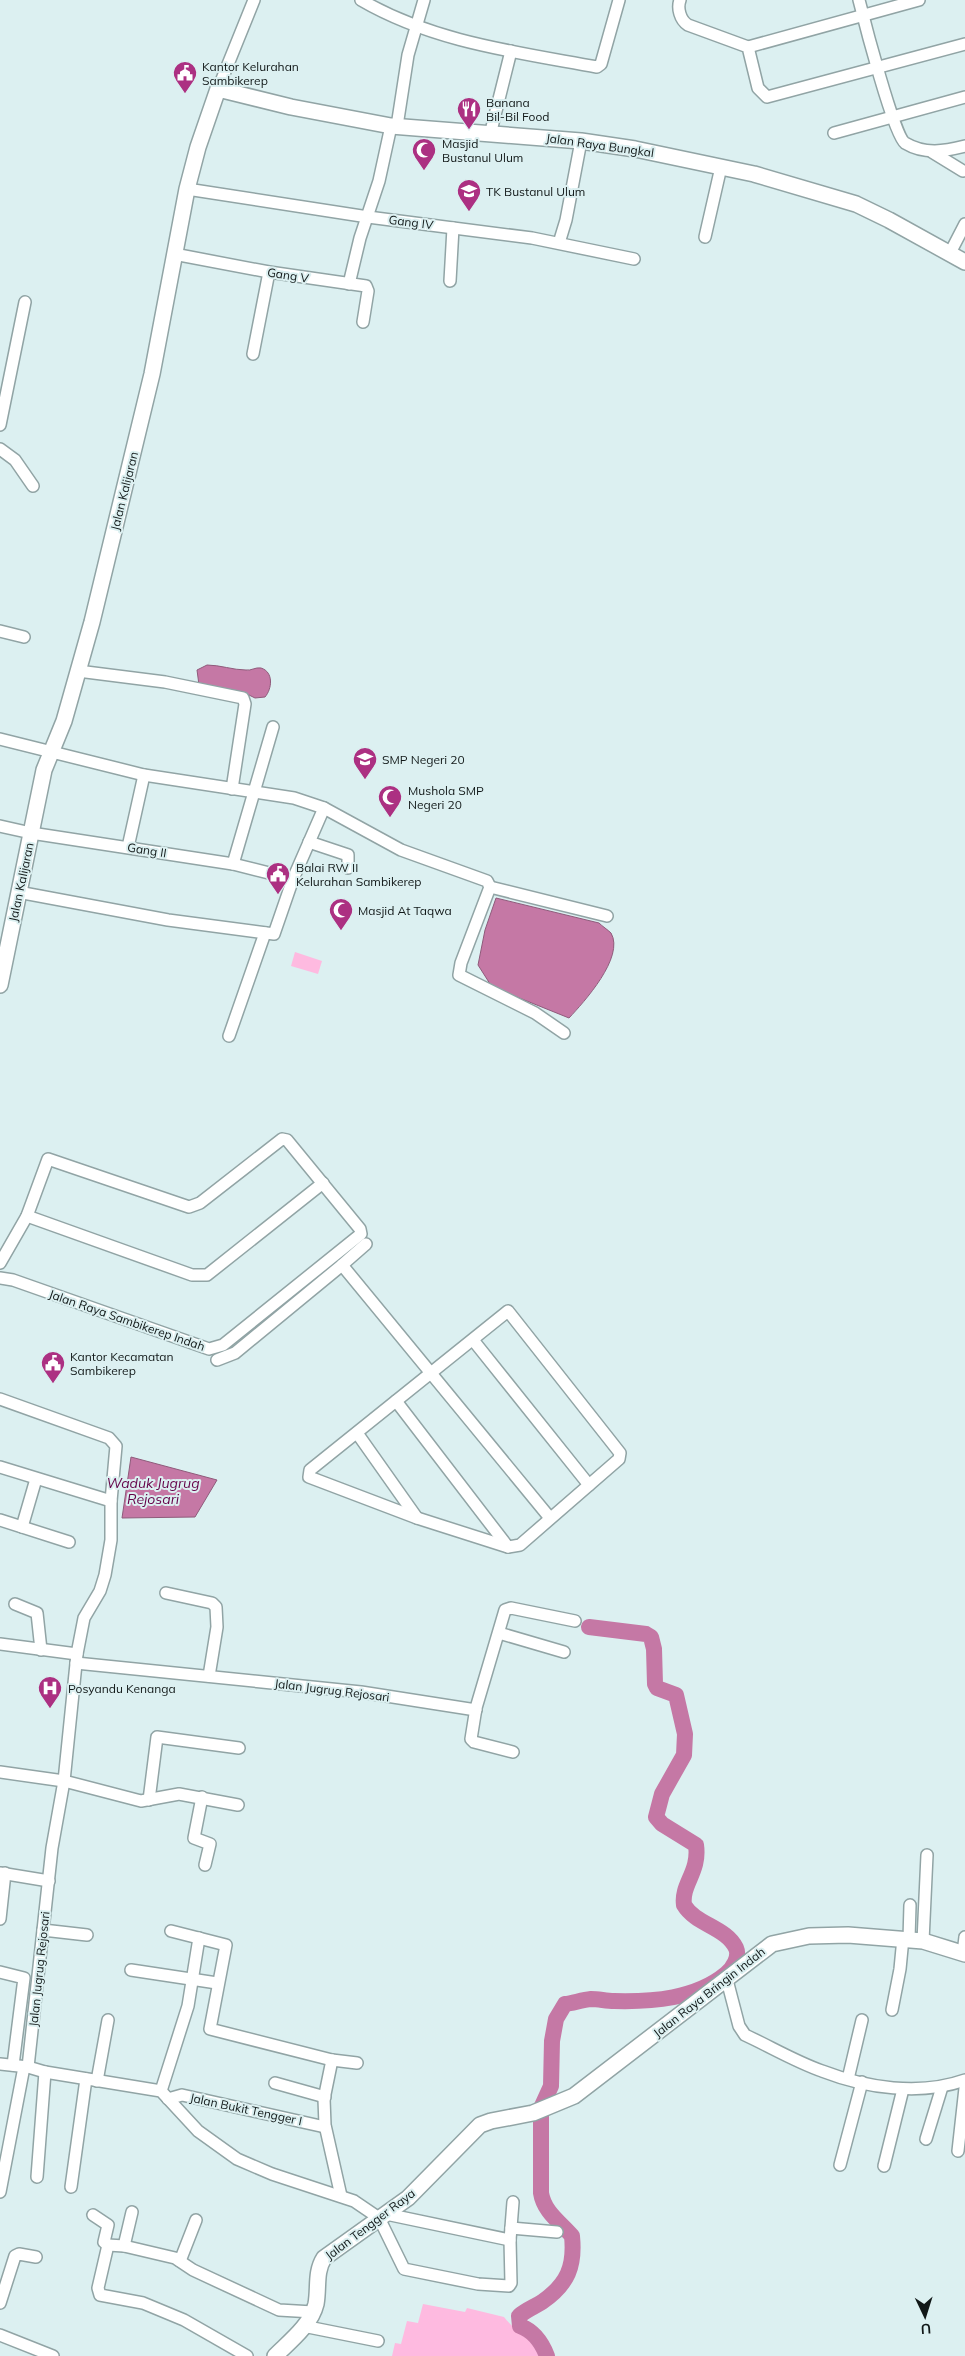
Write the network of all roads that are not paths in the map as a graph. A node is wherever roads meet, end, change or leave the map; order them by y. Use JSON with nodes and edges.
{"nodes":[{"id":1,"x":254,"y":0,"type":"edge"},
{"id":2,"x":361,"y":0,"type":"edge"},
{"id":3,"x":424,"y":0,"type":"edge"},
{"id":4,"x":619,"y":0,"type":"edge"},
{"id":5,"x":859,"y":0,"type":"edge"},
{"id":6,"x":919,"y":0,"type":"edge"},
{"id":7,"x":680,"y":1,"type":"edge"},
{"id":8,"x":863,"y":16,"type":"junction"},
{"id":9,"x":416,"y":27,"type":"junction"},
{"id":10,"x":965,"y":44,"type":"edge"},
{"id":11,"x":748,"y":46,"type":"junction"},
{"id":12,"x":511,"y":51,"type":"junction"},
{"id":13,"x":879,"y":68,"type":"junction"},
{"id":14,"x":218,"y":89,"type":"junction"},
{"id":15,"x":965,"y":97,"type":"edge"},
{"id":16,"x":891,"y":117,"type":"junction"},
{"id":17,"x":394,"y":126,"type":"junction"},
{"id":18,"x":834,"y":133,"type":"dead end"},
{"id":19,"x":490,"y":135,"type":"junction"},
{"id":20,"x":581,"y":141,"type":"junction"},
{"id":21,"x":965,"y":146,"type":"edge"},
{"id":22,"x":932,"y":152,"type":"junction"},
{"id":23,"x":721,"y":167,"type":"junction"},
{"id":24,"x":963,"y":171,"type":"dead end"},
{"id":25,"x":188,"y":189,"type":"junction"},
{"id":26,"x":368,"y":217,"type":"junction"},
{"id":27,"x":965,"y":224,"type":"edge"},
{"id":28,"x":453,"y":228,"type":"junction"},
{"id":29,"x":705,"y":237,"type":"dead end"},
{"id":30,"x":559,"y":243,"type":"junction"},
{"id":31,"x":950,"y":253,"type":"junction"},
{"id":32,"x":174,"y":254,"type":"junction"},
{"id":33,"x":634,"y":259,"type":"dead end"},
{"id":34,"x":965,"y":262,"type":"edge"},
{"id":35,"x":270,"y":272,"type":"junction"},
{"id":36,"x":450,"y":281,"type":"dead end"},
{"id":37,"x":349,"y":284,"type":"junction"},
{"id":38,"x":25,"y":302,"type":"dead end"},
{"id":39,"x":363,"y":322,"type":"dead end"},
{"id":40,"x":253,"y":354,"type":"dead end"},
{"id":41,"x":0,"y":425,"type":"edge"},
{"id":42,"x":0,"y":449,"type":"edge"},
{"id":43,"x":33,"y":486,"type":"dead end"},
{"id":44,"x":0,"y":631,"type":"edge"},
{"id":45,"x":24,"y":636,"type":"dead end"},
{"id":46,"x":78,"y":671,"type":"junction"},
{"id":47,"x":273,"y":727,"type":"dead end"},
{"id":48,"x":0,"y":740,"type":"edge"},
{"id":49,"x":52,"y":752,"type":"junction"},
{"id":50,"x":144,"y":775,"type":"junction"},
{"id":51,"x":232,"y":789,"type":"junction"},
{"id":52,"x":255,"y":792,"type":"junction"},
{"id":53,"x":324,"y":808,"type":"junction"},
{"id":54,"x":0,"y":826,"type":"edge"},
{"id":55,"x":31,"y":833,"type":"junction"},
{"id":56,"x":309,"y":842,"type":"junction"},
{"id":57,"x":128,"y":847,"type":"junction"},
{"id":58,"x":232,"y":864,"type":"junction"},
{"id":59,"x":348,"y":868,"type":"dead end"},
{"id":60,"x":293,"y":879,"type":"junction"},
{"id":61,"x":490,"y":887,"type":"junction"},
{"id":62,"x":18,"y":892,"type":"junction"},
{"id":63,"x":607,"y":916,"type":"dead end"},
{"id":64,"x":264,"y":933,"type":"junction"},
{"id":65,"x":0,"y":985,"type":"edge"},
{"id":66,"x":564,"y":1033,"type":"dead end"},
{"id":67,"x":229,"y":1036,"type":"dead end"},
{"id":68,"x":323,"y":1183,"type":"junction"},
{"id":69,"x":27,"y":1216,"type":"junction"},
{"id":70,"x":366,"y":1244,"type":"dead end"},
{"id":71,"x":0,"y":1263,"type":"edge"},
{"id":72,"x":342,"y":1265,"type":"junction"},
{"id":73,"x":0,"y":1278,"type":"edge"},
{"id":74,"x":276,"y":1303,"type":"junction"},
{"id":75,"x":284,"y":1313,"type":"junction"},
{"id":76,"x":473,"y":1340,"type":"junction"},
{"id":77,"x":217,"y":1360,"type":"dead end"},
{"id":78,"x":432,"y":1372,"type":"junction"},
{"id":79,"x":0,"y":1399,"type":"edge"},
{"id":80,"x":396,"y":1401,"type":"junction"},
{"id":81,"x":357,"y":1433,"type":"junction"},
{"id":82,"x":0,"y":1467,"type":"edge"},
{"id":83,"x":36,"y":1479,"type":"junction"},
{"id":84,"x":589,"y":1485,"type":"junction"},
{"id":85,"x":111,"y":1501,"type":"junction"},
{"id":86,"x":417,"y":1518,"type":"junction"},
{"id":87,"x":550,"y":1518,"type":"junction"},
{"id":88,"x":0,"y":1520,"type":"edge"},
{"id":89,"x":22,"y":1527,"type":"junction"},
{"id":90,"x":69,"y":1542,"type":"dead end"},
{"id":91,"x":508,"y":1547,"type":"junction"},
{"id":92,"x":166,"y":1593,"type":"dead end"},
{"id":93,"x":15,"y":1604,"type":"dead end"},
{"id":94,"x":574,"y":1621,"type":"dead end"},
{"id":95,"x":499,"y":1633,"type":"junction"},
{"id":96,"x":0,"y":1644,"type":"edge"},
{"id":97,"x":41,"y":1650,"type":"junction"},
{"id":98,"x":564,"y":1652,"type":"dead end"},
{"id":99,"x":76,"y":1659,"type":"junction"},
{"id":100,"x":209,"y":1676,"type":"junction"},
{"id":101,"x":476,"y":1710,"type":"junction"},
{"id":102,"x":239,"y":1748,"type":"dead end"},
{"id":103,"x":513,"y":1752,"type":"dead end"},
{"id":104,"x":0,"y":1772,"type":"edge"},
{"id":105,"x":64,"y":1781,"type":"junction"},
{"id":106,"x":202,"y":1798,"type":"junction"},
{"id":107,"x":149,"y":1800,"type":"junction"},
{"id":108,"x":238,"y":1805,"type":"dead end"},
{"id":109,"x":927,"y":1855,"type":"dead end"},
{"id":110,"x":205,"y":1865,"type":"dead end"},
{"id":111,"x":3,"y":1873,"type":"edge"},
{"id":112,"x":48,"y":1881,"type":"junction"},
{"id":113,"x":910,"y":1905,"type":"dead end"},
{"id":114,"x":0,"y":1918,"type":"edge"},
{"id":115,"x":43,"y":1930,"type":"junction"},
{"id":116,"x":171,"y":1931,"type":"dead end"},
{"id":117,"x":87,"y":1935,"type":"dead end"},
{"id":118,"x":965,"y":1937,"type":"edge"},
{"id":119,"x":199,"y":1938,"type":"junction"},
{"id":120,"x":912,"y":1939,"type":"junction"},
{"id":121,"x":964,"y":1953,"type":"edge"},
{"id":122,"x":131,"y":1970,"type":"dead end"},
{"id":123,"x":0,"y":1972,"type":"edge"},
{"id":124,"x":194,"y":1978,"type":"junction"},
{"id":125,"x":727,"y":1980,"type":"junction"},
{"id":126,"x":217,"y":1983,"type":"junction"},
{"id":127,"x":892,"y":2010,"type":"dead end"},
{"id":128,"x":108,"y":2020,"type":"dead end"},
{"id":129,"x":862,"y":2020,"type":"dead end"},
{"id":130,"x":332,"y":2060,"type":"junction"},
{"id":131,"x":357,"y":2063,"type":"dead end"},
{"id":132,"x":0,"y":2064,"type":"edge"},
{"id":133,"x":22,"y":2066,"type":"junction"},
{"id":134,"x":45,"y":2072,"type":"junction"},
{"id":135,"x":848,"y":2079,"type":"junction"},
{"id":136,"x":91,"y":2080,"type":"junction"},
{"id":137,"x":965,"y":2080,"type":"edge"},
{"id":138,"x":862,"y":2082,"type":"junction"},
{"id":139,"x":275,"y":2084,"type":"dead end"},
{"id":140,"x":942,"y":2087,"type":"junction"},
{"id":141,"x":965,"y":2088,"type":"edge"},
{"id":142,"x":903,"y":2089,"type":"junction"},
{"id":143,"x":165,"y":2095,"type":"junction"},
{"id":144,"x":325,"y":2097,"type":"junction"},
{"id":145,"x":533,"y":2113,"type":"joint"},
{"id":146,"x":326,"y":2127,"type":"junction"},
{"id":147,"x":926,"y":2139,"type":"dead end"},
{"id":148,"x":958,"y":2151,"type":"dead end"},
{"id":149,"x":840,"y":2165,"type":"dead end"},
{"id":150,"x":884,"y":2166,"type":"dead end"},
{"id":151,"x":37,"y":2177,"type":"dead end"},
{"id":152,"x":71,"y":2187,"type":"dead end"},
{"id":153,"x":0,"y":2192,"type":"edge"},
{"id":154,"x":341,"y":2196,"type":"junction"},
{"id":155,"x":513,"y":2202,"type":"dead end"},
{"id":156,"x":132,"y":2212,"type":"dead end"},
{"id":157,"x":93,"y":2215,"type":"dead end"},
{"id":158,"x":383,"y":2216,"type":"junction"},
{"id":159,"x":196,"y":2220,"type":"dead end"},
{"id":160,"x":557,"y":2232,"type":"dead end"},
{"id":161,"x":510,"y":2234,"type":"junction"},
{"id":162,"x":108,"y":2245,"type":"junction"},
{"id":163,"x":124,"y":2246,"type":"junction"},
{"id":164,"x":36,"y":2257,"type":"dead end"},
{"id":165,"x":180,"y":2261,"type":"junction"},
{"id":166,"x":0,"y":2303,"type":"edge"},
{"id":167,"x":313,"y":2312,"type":"junction"},
{"id":168,"x":303,"y":2326,"type":"junction"},
{"id":169,"x":0,"y":2336,"type":"edge"},
{"id":170,"x":378,"y":2341,"type":"dead end"},
{"id":171,"x":52,"y":2356,"type":"edge"},
{"id":172,"x":247,"y":2356,"type":"edge"},
{"id":173,"x":274,"y":2356,"type":"edge"}],
"edges":[{"from":1,"to":14,"type":"street","name":"Jalan Kalijaran"},
{"from":2,"to":9,"type":"street"},
{"from":3,"to":9,"type":"street"},
{"from":4,"to":12,"type":"street"},
{"from":5,"to":8,"type":"street"},
{"from":6,"to":8,"type":"street"},
{"from":7,"to":11,"type":"street"},
{"from":8,"to":11,"type":"street"},
{"from":8,"to":13,"type":"street"},
{"from":9,"to":12,"type":"street"},
{"from":9,"to":17,"type":"street"},
{"from":10,"to":13,"type":"street"},
{"from":11,"to":13,"type":"street"},
{"from":12,"to":19,"type":"street"},
{"from":13,"to":16,"type":"street"},
{"from":14,"to":17,"type":"street","name":"Jalan Raya Bungkal"},
{"from":14,"to":25,"type":"street","name":"Jalan Kalijaran"},
{"from":15,"to":16,"type":"street"},
{"from":16,"to":18,"type":"street"},
{"from":16,"to":22,"type":"street"},
{"from":17,"to":19,"type":"street","name":"Jalan Raya Bungkal"},
{"from":17,"to":26,"type":"street"},
{"from":19,"to":20,"type":"street","name":"Jalan Raya Bungkal"},
{"from":20,"to":23,"type":"street","name":"Jalan Raya Bungkal"},
{"from":20,"to":30,"type":"street"},
{"from":21,"to":22,"type":"street"},
{"from":22,"to":24,"type":"street"},
{"from":23,"to":29,"type":"street"},
{"from":23,"to":31,"type":"street","name":"Jalan Raya Bungkal"},
{"from":25,"to":26,"type":"street","name":"Gang IV"},
{"from":25,"to":32,"type":"street","name":"Jalan Kalijaran"},
{"from":26,"to":28,"type":"street","name":"Gang IV"},
{"from":26,"to":37,"type":"street"},
{"from":27,"to":31,"type":"street"},
{"from":28,"to":30,"type":"street","name":"Gang IV"},
{"from":28,"to":36,"type":"street"},
{"from":30,"to":33,"type":"street","name":"Gang IV"},
{"from":31,"to":34,"type":"street","name":"Jalan Raya Bungkal"},
{"from":32,"to":35,"type":"street","name":"Gang V"},
{"from":32,"to":46,"type":"street","name":"Jalan Kalijaran"},
{"from":35,"to":37,"type":"street","name":"Gang V"},
{"from":35,"to":40,"type":"street"},
{"from":37,"to":39,"type":"street","name":"Gang V"},
{"from":38,"to":41,"type":"street"},
{"from":42,"to":43,"type":"street"},
{"from":44,"to":45,"type":"street"},
{"from":46,"to":49,"type":"street","name":"Jalan Kalijaran"},
{"from":46,"to":51,"type":"street"},
{"from":47,"to":52,"type":"street"},
{"from":48,"to":49,"type":"street"},
{"from":49,"to":50,"type":"street"},
{"from":49,"to":55,"type":"street","name":"Jalan Kalijaran"},
{"from":50,"to":51,"type":"street"},
{"from":50,"to":57,"type":"street"},
{"from":51,"to":52,"type":"street"},
{"from":52,"to":53,"type":"street"},
{"from":52,"to":58,"type":"street"},
{"from":53,"to":56,"type":"street"},
{"from":53,"to":61,"type":"street"},
{"from":54,"to":55,"type":"street","name":"Gang II"},
{"from":55,"to":57,"type":"street","name":"Gang II"},
{"from":55,"to":62,"type":"street","name":"Jalan Kalijaran"},
{"from":56,"to":59,"type":"street"},
{"from":56,"to":60,"type":"street"},
{"from":57,"to":58,"type":"street","name":"Gang II"},
{"from":58,"to":60,"type":"street","name":"Gang II"},
{"from":60,"to":64,"type":"street"},
{"from":61,"to":63,"type":"street"},
{"from":61,"to":66,"type":"street"},
{"from":62,"to":64,"type":"street"},
{"from":62,"to":65,"type":"street","name":"Jalan Kalijaran"},
{"from":64,"to":67,"type":"street"},
{"from":68,"to":69,"type":"street"},
{"from":68,"to":69,"type":"street"},
{"from":68,"to":74,"type":"street","name":"Jalan Raya Sambikerep Indah"},
{"from":69,"to":71,"type":"street"},
{"from":70,"to":72,"type":"street"},
{"from":72,"to":75,"type":"street"},
{"from":72,"to":78,"type":"street"},
{"from":73,"to":74,"type":"street","name":"Jalan Raya Sambikerep Indah"},
{"from":74,"to":75,"type":"street"},
{"from":75,"to":77,"type":"street"},
{"from":76,"to":78,"type":"street"},
{"from":76,"to":84,"type":"street"},
{"from":76,"to":84,"type":"street"},
{"from":78,"to":80,"type":"street"},
{"from":78,"to":87,"type":"street"},
{"from":79,"to":85,"type":"street","name":"Jalan Jugrug Rejosari"},
{"from":80,"to":81,"type":"street"},
{"from":80,"to":91,"type":"street"},
{"from":81,"to":86,"type":"street"},
{"from":81,"to":86,"type":"street"},
{"from":82,"to":83,"type":"street"},
{"from":83,"to":85,"type":"street"},
{"from":83,"to":89,"type":"street"},
{"from":84,"to":87,"type":"street"},
{"from":85,"to":99,"type":"street","name":"Jalan Jugrug Rejosari"},
{"from":86,"to":91,"type":"street"},
{"from":87,"to":91,"type":"street"},
{"from":88,"to":89,"type":"street"},
{"from":89,"to":90,"type":"street"},
{"from":92,"to":100,"type":"street"},
{"from":93,"to":97,"type":"street"},
{"from":94,"to":95,"type":"street"},
{"from":95,"to":98,"type":"street"},
{"from":95,"to":101,"type":"street"},
{"from":96,"to":97,"type":"street"},
{"from":97,"to":99,"type":"street"},
{"from":99,"to":100,"type":"street","name":"Jalan Jugrug Rejosari"},
{"from":99,"to":105,"type":"street","name":"Jalan Jugrug Rejosari"},
{"from":100,"to":101,"type":"street","name":"Jalan Jugrug Rejosari"},
{"from":101,"to":103,"type":"street"},
{"from":102,"to":107,"type":"street"},
{"from":104,"to":105,"type":"street"},
{"from":105,"to":107,"type":"street"},
{"from":105,"to":112,"type":"street","name":"Jalan Jugrug Rejosari"},
{"from":106,"to":107,"type":"street"},
{"from":106,"to":108,"type":"street"},
{"from":106,"to":110,"type":"street"},
{"from":109,"to":120,"type":"street"},
{"from":111,"to":112,"type":"street"},
{"from":111,"to":114,"type":"street"},
{"from":112,"to":115,"type":"street","name":"Jalan Jugrug Rejosari"},
{"from":113,"to":120,"type":"street"},
{"from":115,"to":117,"type":"street"},
{"from":115,"to":133,"type":"street","name":"Jalan Jugrug Rejosari"},
{"from":116,"to":119,"type":"street"},
{"from":118,"to":121,"type":"street"},
{"from":119,"to":124,"type":"street"},
{"from":119,"to":126,"type":"street"},
{"from":120,"to":121,"type":"street","name":"Jalan Raya Bringin Indah"},
{"from":120,"to":125,"type":"street","name":"Jalan Raya Bringin Indah"},
{"from":120,"to":127,"type":"street"},
{"from":122,"to":124,"type":"street"},
{"from":123,"to":133,"type":"street"},
{"from":124,"to":126,"type":"street"},
{"from":124,"to":143,"type":"street"},
{"from":125,"to":135,"type":"street"},
{"from":125,"to":145,"type":"street","name":"Jalan Raya Bringin Indah"},
{"from":126,"to":130,"type":"street"},
{"from":128,"to":136,"type":"street"},
{"from":129,"to":135,"type":"street"},
{"from":130,"to":131,"type":"street"},
{"from":130,"to":144,"type":"street"},
{"from":132,"to":133,"type":"street","name":"Jalan Bukit Tengger I"},
{"from":133,"to":134,"type":"street","name":"Jalan Bukit Tengger I"},
{"from":133,"to":153,"type":"street"},
{"from":134,"to":136,"type":"street","name":"Jalan Bukit Tengger I"},
{"from":134,"to":151,"type":"street"},
{"from":135,"to":138,"type":"street"},
{"from":136,"to":143,"type":"street","name":"Jalan Bukit Tengger I"},
{"from":136,"to":152,"type":"street"},
{"from":137,"to":140,"type":"street"},
{"from":138,"to":142,"type":"street"},
{"from":138,"to":149,"type":"street"},
{"from":139,"to":144,"type":"street"},
{"from":140,"to":142,"type":"street"},
{"from":140,"to":147,"type":"street"},
{"from":141,"to":148,"type":"street"},
{"from":142,"to":150,"type":"street"},
{"from":143,"to":146,"type":"street","name":"Jalan Bukit Tengger I"},
{"from":143,"to":154,"type":"street"},
{"from":144,"to":146,"type":"street"},
{"from":145,"to":158,"type":"street","name":"Jalan Tengger Raya"},
{"from":146,"to":154,"type":"street"},
{"from":154,"to":158,"type":"street"},
{"from":155,"to":161,"type":"street"},
{"from":156,"to":163,"type":"street"},
{"from":157,"to":162,"type":"street"},
{"from":158,"to":161,"type":"street"},
{"from":158,"to":161,"type":"street"},
{"from":158,"to":167,"type":"street","name":"Jalan Tengger Raya"},
{"from":159,"to":165,"type":"street"},
{"from":160,"to":161,"type":"street"},
{"from":162,"to":163,"type":"street"},
{"from":162,"to":172,"type":"street"},
{"from":163,"to":165,"type":"street"},
{"from":164,"to":166,"type":"street"},
{"from":165,"to":167,"type":"street"},
{"from":167,"to":168,"type":"street","name":"Jalan Tengger Raya"},
{"from":168,"to":170,"type":"street"},
{"from":168,"to":173,"type":"street","name":"Jalan Tengger Raya"},
{"from":169,"to":171,"type":"street"}]}
